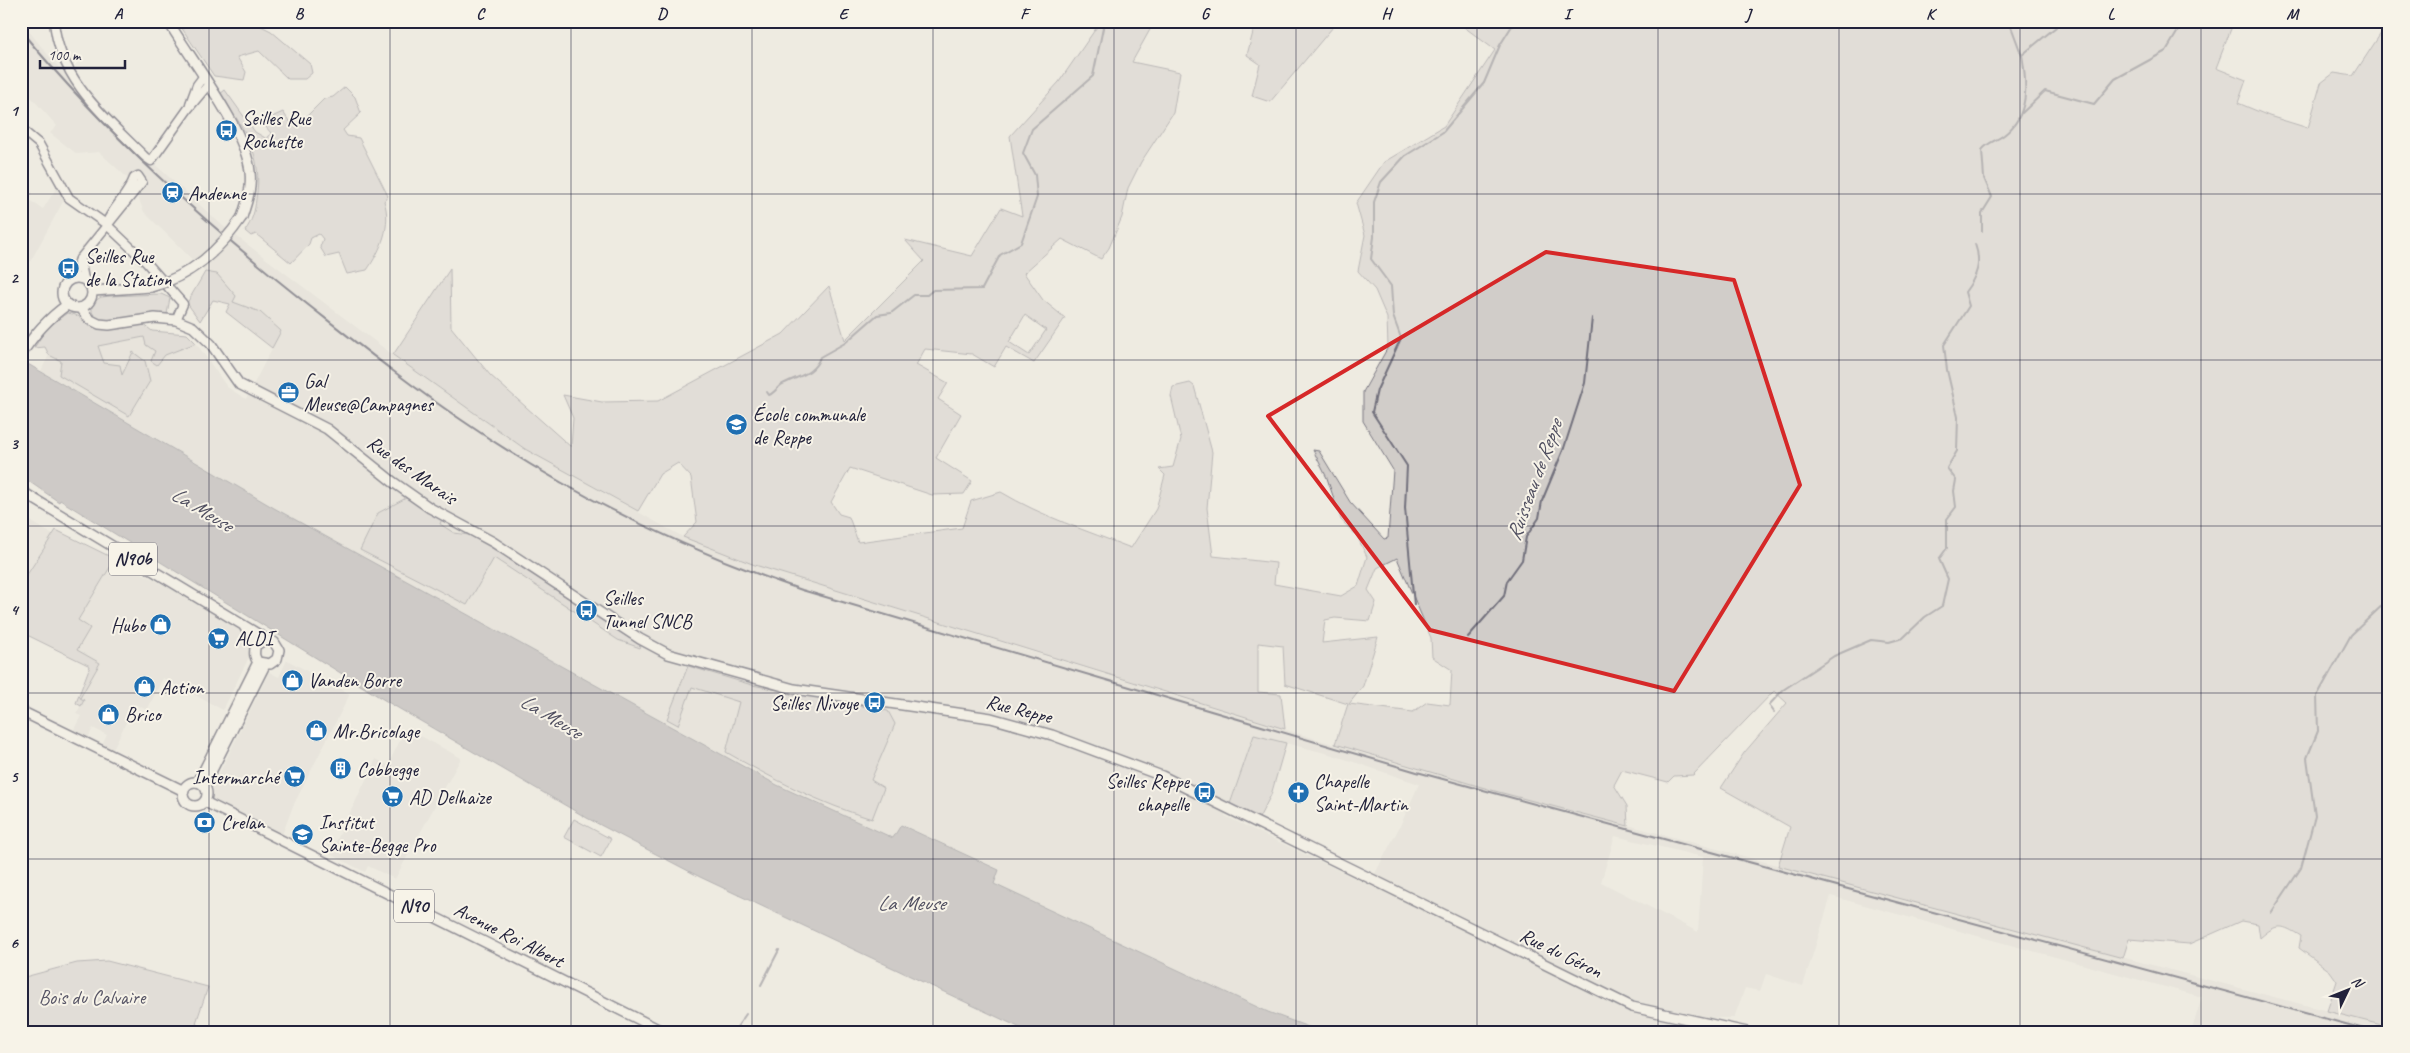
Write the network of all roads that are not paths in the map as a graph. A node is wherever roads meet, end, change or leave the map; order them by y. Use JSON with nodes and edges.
{"nodes":[{"id":1,"x":54,"y":21,"type":"edge"},
{"id":2,"x":168,"y":21,"type":"edge"},
{"id":3,"x":206,"y":81,"type":"junction"},
{"id":4,"x":21,"y":129,"type":"edge"},
{"id":5,"x":106,"y":224,"type":"junction"},
{"id":6,"x":80,"y":259,"type":"junction"},
{"id":7,"x":72,"y":279,"type":"junction"},
{"id":8,"x":84,"y":279,"type":"junction"},
{"id":9,"x":92,"y":291,"type":"junction"},
{"id":10,"x":67,"y":305,"type":"junction"},
{"id":11,"x":81,"y":308,"type":"junction"},
{"id":12,"x":176,"y":320,"type":"junction"},
{"id":13,"x":23,"y":353,"type":"edge"},
{"id":14,"x":21,"y":491,"type":"edge"},
{"id":15,"x":245,"y":628,"type":"junction"},
{"id":16,"x":266,"y":639,"type":"junction"},
{"id":17,"x":640,"y":640,"type":"joint"},
{"id":18,"x":255,"y":646,"type":"junction"},
{"id":19,"x":261,"y":663,"type":"junction"},
{"id":20,"x":21,"y":712,"type":"edge"},
{"id":21,"x":196,"y":782,"type":"junction"},
{"id":22,"x":206,"y":787,"type":"junction"},
{"id":23,"x":184,"y":790,"type":"junction"},
{"id":24,"x":205,"y":802,"type":"junction"},
{"id":25,"x":1368,"y":878,"type":"joint"},
{"id":26,"x":664,"y":1032,"type":"edge"},
{"id":27,"x":1747,"y":1032,"type":"edge"}],
"edges":[{"from":1,"to":3,"type":"street"},
{"from":2,"to":3,"type":"main road"},
{"from":3,"to":9,"type":"main road","bridge":true},
{"from":4,"to":5,"type":"street"},
{"from":5,"to":5,"type":"street"},
{"from":5,"to":6,"type":"street"},
{"from":5,"to":12,"type":"street"},
{"from":6,"to":7,"type":"street"},
{"from":6,"to":8,"type":"street"},
{"from":7,"to":8,"type":"main road"},
{"from":7,"to":10,"type":"main road"},
{"from":8,"to":9,"type":"main road"},
{"from":9,"to":11,"type":"main road"},
{"from":10,"to":11,"type":"main road"},
{"from":10,"to":13,"type":"main road"},
{"from":11,"to":12,"type":"main road","name":"Rue des Marais"},
{"from":12,"to":17,"type":"main road","name":"Rue des Marais"},
{"from":14,"to":15,"type":"main road","number":"N90b"},
{"from":15,"to":16,"type":"main road","number":"N90b"},
{"from":15,"to":18,"type":"main road","number":"N90b"},
{"from":16,"to":18,"type":"main road"},
{"from":16,"to":19,"type":"main road"},
{"from":17,"to":25,"type":"main road","name":"Rue Reppe"},
{"from":18,"to":19,"type":"main road"},
{"from":19,"to":21,"type":"main road"},
{"from":19,"to":22,"type":"main road"},
{"from":20,"to":23,"type":"main road","number":"N90"},
{"from":21,"to":22,"type":"main road"},
{"from":21,"to":23,"type":"main road"},
{"from":22,"to":24,"type":"main road"},
{"from":23,"to":24,"type":"main road","number":"N90"},
{"from":24,"to":26,"type":"main road","name":"Avenue Roi Albert","number":"N90"},
{"from":25,"to":27,"type":"main road","name":"Rue du Géron"}]}
